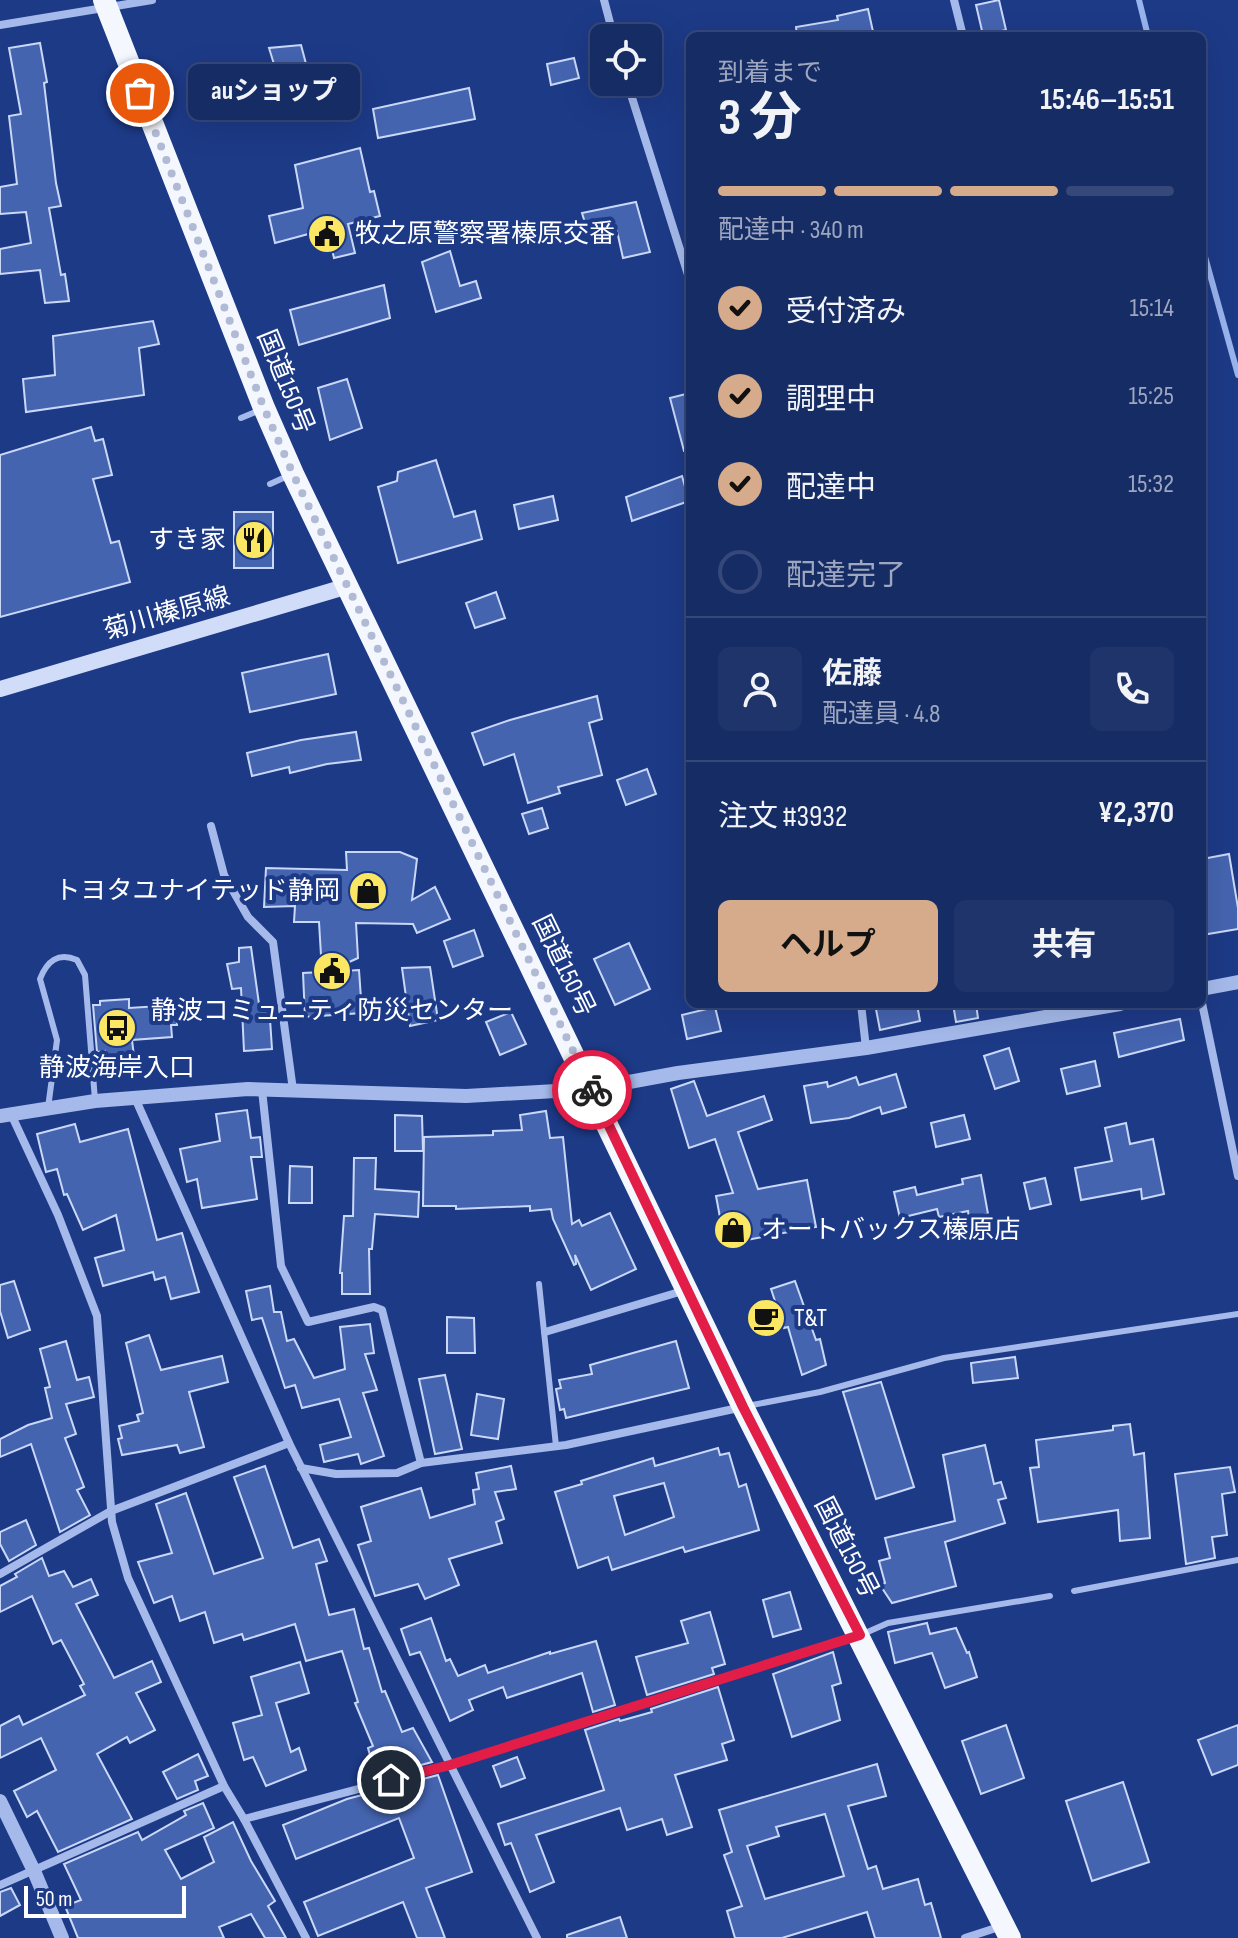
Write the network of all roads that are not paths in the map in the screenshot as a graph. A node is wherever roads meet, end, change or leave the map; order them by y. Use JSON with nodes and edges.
{"nodes":[{"id":1,"x":152,"y":0,"type":"edge"},
{"id":2,"x":604,"y":0,"type":"edge"},
{"id":3,"x":954,"y":0,"type":"edge"},
{"id":4,"x":105,"y":4,"type":"edge"},
{"id":5,"x":610,"y":24,"type":"edge"},
{"id":6,"x":0,"y":25,"type":"edge"},
{"id":7,"x":962,"y":32,"type":"edge"},
{"id":8,"x":631,"y":96,"type":"edge"},
{"id":9,"x":686,"y":268,"type":"edge"},
{"id":10,"x":264,"y":408,"type":"junction"},
{"id":11,"x":241,"y":418,"type":"dead end"},
{"id":12,"x":293,"y":474,"type":"junction"},
{"id":13,"x":270,"y":484,"type":"dead end"},
{"id":14,"x":348,"y":586,"type":"junction"},
{"id":15,"x":0,"y":689,"type":"edge"},
{"id":16,"x":211,"y":826,"type":"dead end"},
{"id":17,"x":1238,"y":982,"type":"edge"},
{"id":18,"x":1206,"y":988,"type":"edge"},
{"id":19,"x":861,"y":1008,"type":"edge"},
{"id":20,"x":1097,"y":1008,"type":"edge"},
{"id":21,"x":1203,"y":1008,"type":"edge"},
{"id":22,"x":866,"y":1048,"type":"junction"},
{"id":23,"x":591,"y":1089,"type":"junction"},
{"id":24,"x":262,"y":1090,"type":"junction"},
{"id":25,"x":293,"y":1090,"type":"junction"},
{"id":26,"x":135,"y":1098,"type":"junction"},
{"id":27,"x":95,"y":1101,"type":"junction"},
{"id":28,"x":48,"y":1108,"type":"junction"},
{"id":29,"x":6,"y":1115,"type":"edge"},
{"id":30,"x":1238,"y":1176,"type":"edge"},
{"id":31,"x":539,"y":1284,"type":"dead end"},
{"id":32,"x":687,"y":1290,"type":"junction"},
{"id":33,"x":1238,"y":1314,"type":"edge"},
{"id":34,"x":545,"y":1332,"type":"junction"},
{"id":35,"x":743,"y":1407,"type":"junction"},
{"id":36,"x":289,"y":1443,"type":"junction"},
{"id":37,"x":556,"y":1446,"type":"junction"},
{"id":38,"x":421,"y":1463,"type":"junction"},
{"id":39,"x":301,"y":1468,"type":"junction"},
{"id":40,"x":111,"y":1511,"type":"junction"},
{"id":41,"x":1238,"y":1560,"type":"edge"},
{"id":42,"x":0,"y":1574,"type":"edge"},
{"id":43,"x":1074,"y":1591,"type":"dead end"},
{"id":44,"x":1050,"y":1596,"type":"dead end"},
{"id":45,"x":860,"y":1635,"type":"junction"},
{"id":46,"x":450,"y":1765,"type":"junction"},
{"id":47,"x":224,"y":1786,"type":"junction"},
{"id":48,"x":0,"y":1801,"type":"edge"},
{"id":49,"x":244,"y":1819,"type":"junction"},
{"id":50,"x":34,"y":1871,"type":"junction"},
{"id":51,"x":0,"y":1885,"type":"edge"},
{"id":52,"x":1007,"y":1932,"type":"edge"},
{"id":53,"x":62,"y":1938,"type":"edge"},
{"id":54,"x":306,"y":1938,"type":"edge"},
{"id":55,"x":537,"y":1938,"type":"edge"},
{"id":56,"x":965,"y":1938,"type":"edge"}],
"edges":[{"from":1,"to":4,"type":"street"},
{"from":2,"to":5,"type":"street"},
{"from":3,"to":7,"type":"street"},
{"from":4,"to":6,"type":"street"},
{"from":4,"to":10,"type":"highway","name":"国道150号"},
{"from":8,"to":9,"type":"street"},
{"from":10,"to":11,"type":"lane"},
{"from":10,"to":12,"type":"highway","name":"国道150号"},
{"from":12,"to":13,"type":"lane"},
{"from":12,"to":14,"type":"highway","name":"国道150号"},
{"from":14,"to":15,"type":"main road","name":"菊川榛原線"},
{"from":14,"to":23,"type":"highway","name":"国道150号"},
{"from":16,"to":25,"type":"street"},
{"from":17,"to":18,"type":"street"},
{"from":19,"to":22,"type":"street"},
{"from":20,"to":22,"type":"street"},
{"from":21,"to":30,"type":"street"},
{"from":22,"to":23,"type":"street"},
{"from":23,"to":25,"type":"street"},
{"from":23,"to":32,"type":"highway","name":"国道150号"},
{"from":24,"to":25,"type":"street"},
{"from":24,"to":26,"type":"street"},
{"from":24,"to":38,"type":"street"},
{"from":26,"to":27,"type":"street"},
{"from":26,"to":36,"type":"street"},
{"from":27,"to":28,"type":"street"},
{"from":27,"to":28,"type":"lane"},
{"from":28,"to":29,"type":"street"},
{"from":29,"to":40,"type":"street"},
{"from":31,"to":34,"type":"lane"},
{"from":32,"to":34,"type":"street"},
{"from":32,"to":35,"type":"highway","name":"国道150号"},
{"from":33,"to":35,"type":"lane"},
{"from":34,"to":37,"type":"lane"},
{"from":35,"to":37,"type":"street"},
{"from":35,"to":45,"type":"highway","name":"国道150号"},
{"from":36,"to":39,"type":"street"},
{"from":36,"to":40,"type":"street"},
{"from":37,"to":38,"type":"street"},
{"from":38,"to":39,"type":"street"},
{"from":39,"to":46,"type":"street"},
{"from":40,"to":42,"type":"street"},
{"from":40,"to":47,"type":"street"},
{"from":41,"to":43,"type":"lane"},
{"from":44,"to":45,"type":"lane"},
{"from":45,"to":46,"type":"street"},
{"from":45,"to":52,"type":"highway","name":"国道150号"},
{"from":46,"to":49,"type":"street"},
{"from":46,"to":55,"type":"street"},
{"from":47,"to":49,"type":"street"},
{"from":47,"to":50,"type":"street"},
{"from":48,"to":50,"type":"street"},
{"from":49,"to":54,"type":"street"},
{"from":50,"to":51,"type":"street"},
{"from":50,"to":53,"type":"street"},
{"from":52,"to":56,"type":"street"}]}
